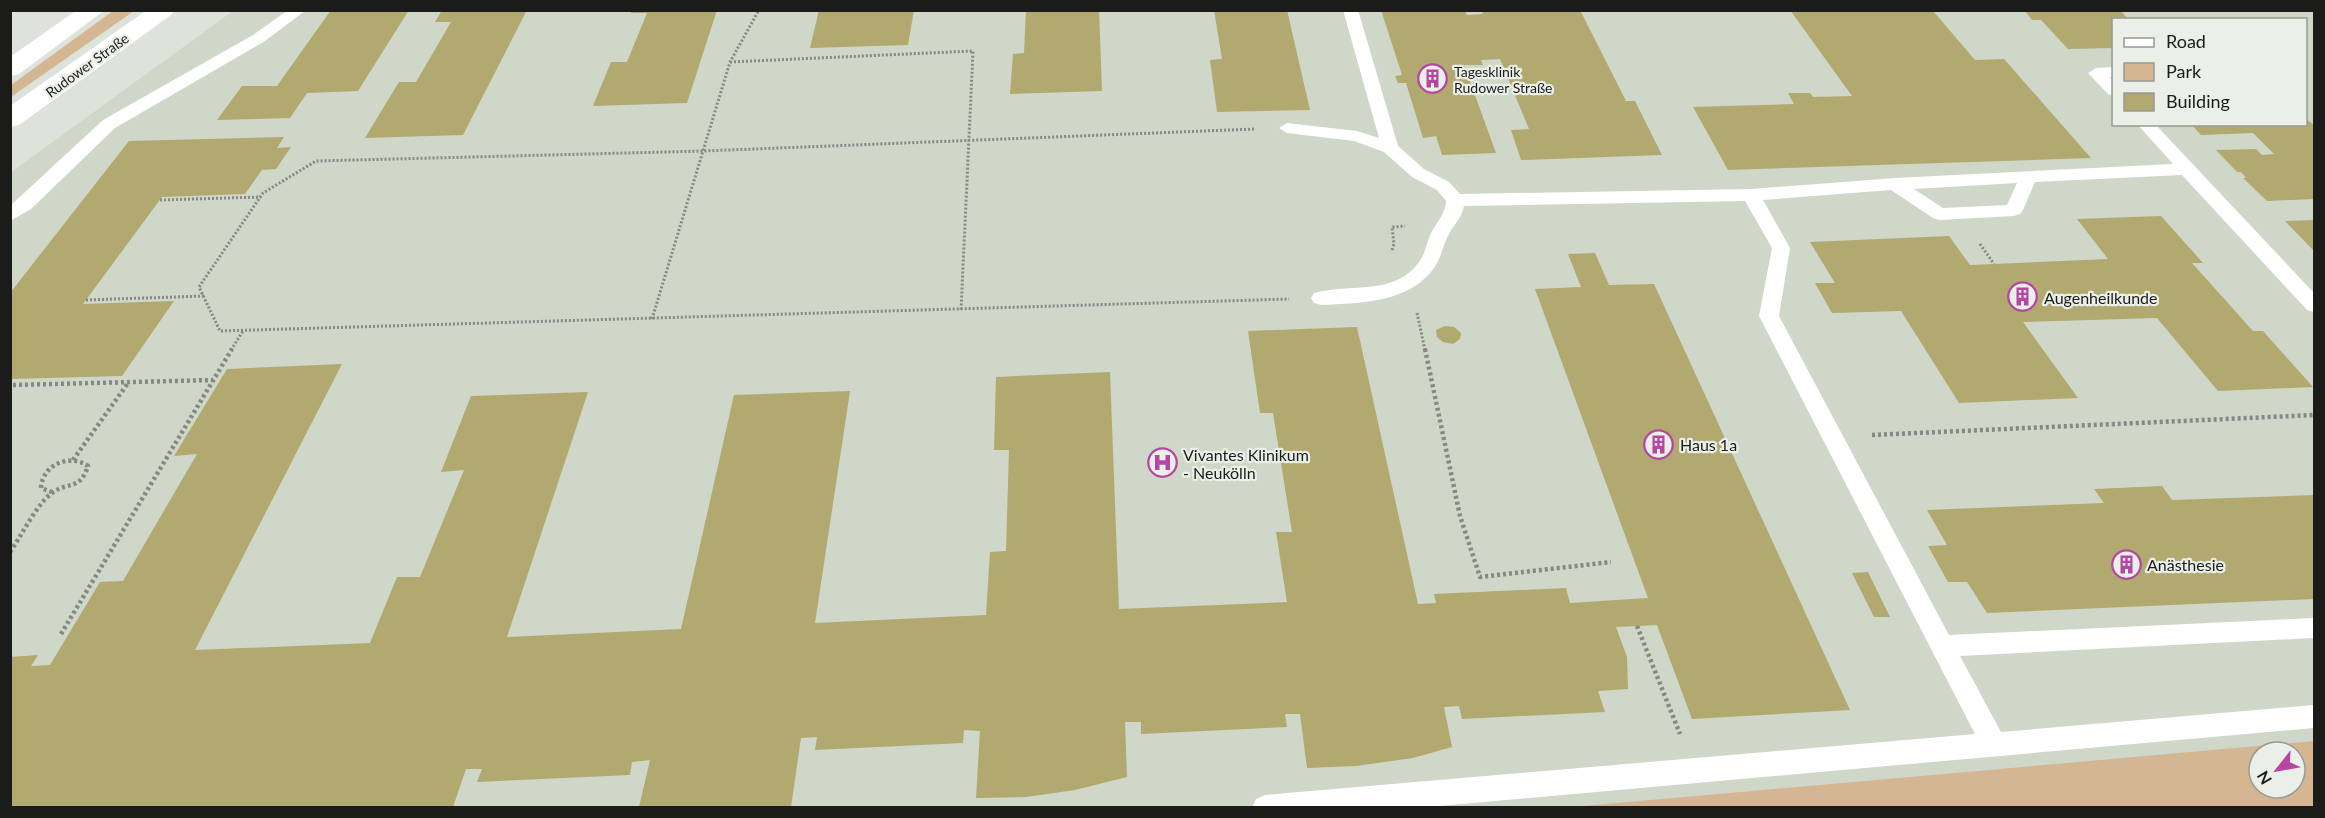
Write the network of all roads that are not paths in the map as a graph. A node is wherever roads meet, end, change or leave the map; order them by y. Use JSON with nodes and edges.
{"nodes":[{"id":1,"x":93,"y":10,"type":"edge"},
{"id":2,"x":163,"y":10,"type":"edge"},
{"id":3,"x":299,"y":10,"type":"edge"},
{"id":4,"x":1350,"y":10,"type":"edge"},
{"id":5,"x":10,"y":69,"type":"edge"},
{"id":6,"x":2112,"y":72,"type":"edge"},
{"id":7,"x":2112,"y":89,"type":"edge"},
{"id":8,"x":10,"y":119,"type":"edge"},
{"id":9,"x":2147,"y":126,"type":"edge"},
{"id":10,"x":1287,"y":128,"type":"road end"},
{"id":11,"x":1390,"y":148,"type":"junction"},
{"id":12,"x":2187,"y":169,"type":"junction"},
{"id":13,"x":2029,"y":177,"type":"junction"},
{"id":14,"x":1895,"y":183,"type":"junction"},
{"id":15,"x":1751,"y":195,"type":"junction"},
{"id":16,"x":1455,"y":200,"type":"junction"},
{"id":17,"x":10,"y":215,"type":"edge"},
{"id":18,"x":1321,"y":298,"type":"road end"},
{"id":19,"x":2314,"y":305,"type":"edge"},
{"id":20,"x":2314,"y":628,"type":"edge"},
{"id":21,"x":1942,"y":646,"type":"junction"},
{"id":22,"x":2314,"y":717,"type":"edge"},
{"id":23,"x":1994,"y":745,"type":"junction"},
{"id":24,"x":1265,"y":807,"type":"edge"}],
"edges":[{"from":1,"to":5,"type":"main road"},
{"from":2,"to":8,"type":"main road","name":"Rudower Straße"},
{"from":3,"to":17,"type":"lane"},
{"from":4,"to":11,"type":"lane"},
{"from":6,"to":7,"type":"lane"},
{"from":9,"to":12,"type":"lane"},
{"from":10,"to":11,"type":"lane"},
{"from":11,"to":16,"type":"lane"},
{"from":12,"to":13,"type":"lane"},
{"from":12,"to":19,"type":"lane"},
{"from":13,"to":14,"type":"lane"},
{"from":13,"to":14,"type":"lane"},
{"from":14,"to":15,"type":"lane"},
{"from":15,"to":16,"type":"lane"},
{"from":15,"to":21,"type":"lane"},
{"from":16,"to":18,"type":"lane"},
{"from":20,"to":21,"type":"lane"},
{"from":21,"to":23,"type":"lane"},
{"from":22,"to":23,"type":"lane"},
{"from":23,"to":24,"type":"lane"}]}
